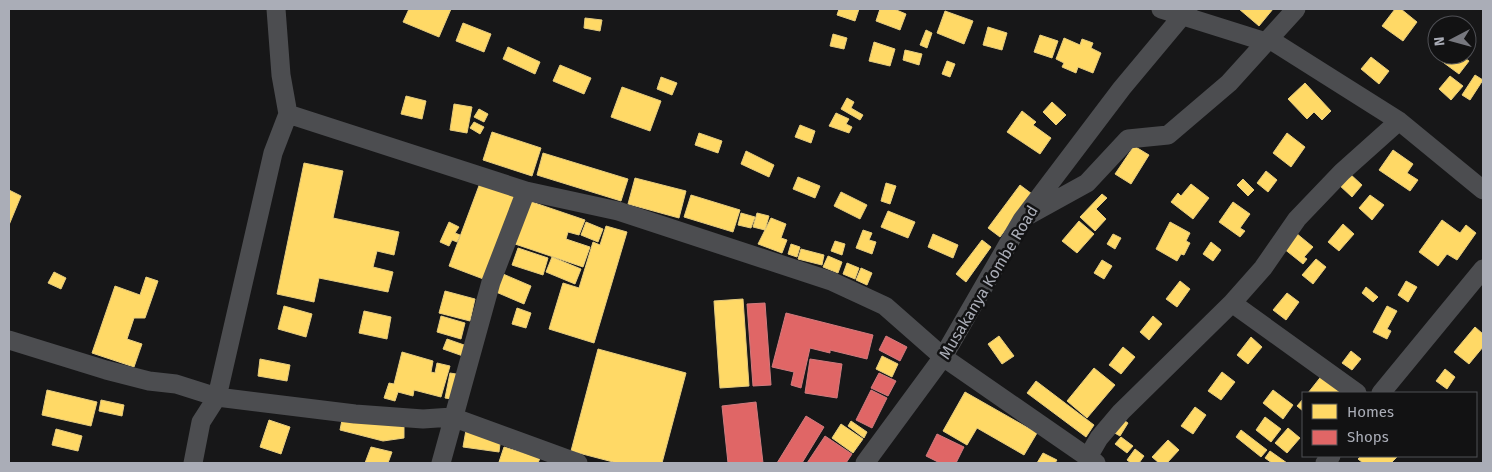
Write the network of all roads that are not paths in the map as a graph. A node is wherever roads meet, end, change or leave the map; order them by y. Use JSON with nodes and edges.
{"nodes":[{"id":1,"x":276,"y":9,"type":"edge"},
{"id":2,"x":1160,"y":9,"type":"edge"},
{"id":3,"x":1296,"y":9,"type":"edge"},
{"id":4,"x":1185,"y":13,"type":"edge"},
{"id":5,"x":1269,"y":39,"type":"junction"},
{"id":6,"x":288,"y":114,"type":"junction"},
{"id":7,"x":1399,"y":121,"type":"junction"},
{"id":8,"x":1483,"y":190,"type":"edge"},
{"id":9,"x":526,"y":191,"type":"junction"},
{"id":10,"x":1022,"y":220,"type":"junction"},
{"id":11,"x":1483,"y":268,"type":"edge"},
{"id":12,"x":1232,"y":303,"type":"junction"},
{"id":13,"x":9,"y":340,"type":"edge"},
{"id":14,"x":943,"y":357,"type":"junction"},
{"id":15,"x":1356,"y":392,"type":"edge"},
{"id":16,"x":1382,"y":392,"type":"edge"},
{"id":17,"x":217,"y":397,"type":"junction"},
{"id":18,"x":452,"y":417,"type":"junction"},
{"id":19,"x":1092,"y":460,"type":"edge"},
{"id":20,"x":193,"y":463,"type":"edge"},
{"id":21,"x":441,"y":463,"type":"edge"},
{"id":22,"x":578,"y":463,"type":"edge"},
{"id":23,"x":865,"y":463,"type":"edge"}],
"edges":[{"from":1,"to":6,"type":"street"},
{"from":2,"to":4,"type":"street"},
{"from":3,"to":5,"type":"street"},
{"from":4,"to":5,"type":"street"},
{"from":4,"to":10,"type":"street","name":"Musakanya Kombe Road"},
{"from":5,"to":7,"type":"street"},
{"from":5,"to":10,"type":"street"},
{"from":6,"to":9,"type":"street"},
{"from":6,"to":17,"type":"street"},
{"from":7,"to":8,"type":"street"},
{"from":7,"to":12,"type":"street"},
{"from":9,"to":14,"type":"street"},
{"from":9,"to":18,"type":"street"},
{"from":10,"to":14,"type":"street","name":"Musakanya Kombe Road"},
{"from":11,"to":16,"type":"street"},
{"from":12,"to":15,"type":"street"},
{"from":12,"to":19,"type":"street"},
{"from":13,"to":17,"type":"street"},
{"from":14,"to":19,"type":"street"},
{"from":14,"to":23,"type":"street","name":"Musakanya Kombe Road"},
{"from":17,"to":18,"type":"street"},
{"from":17,"to":20,"type":"street"},
{"from":18,"to":21,"type":"street"},
{"from":18,"to":22,"type":"street"}]}
